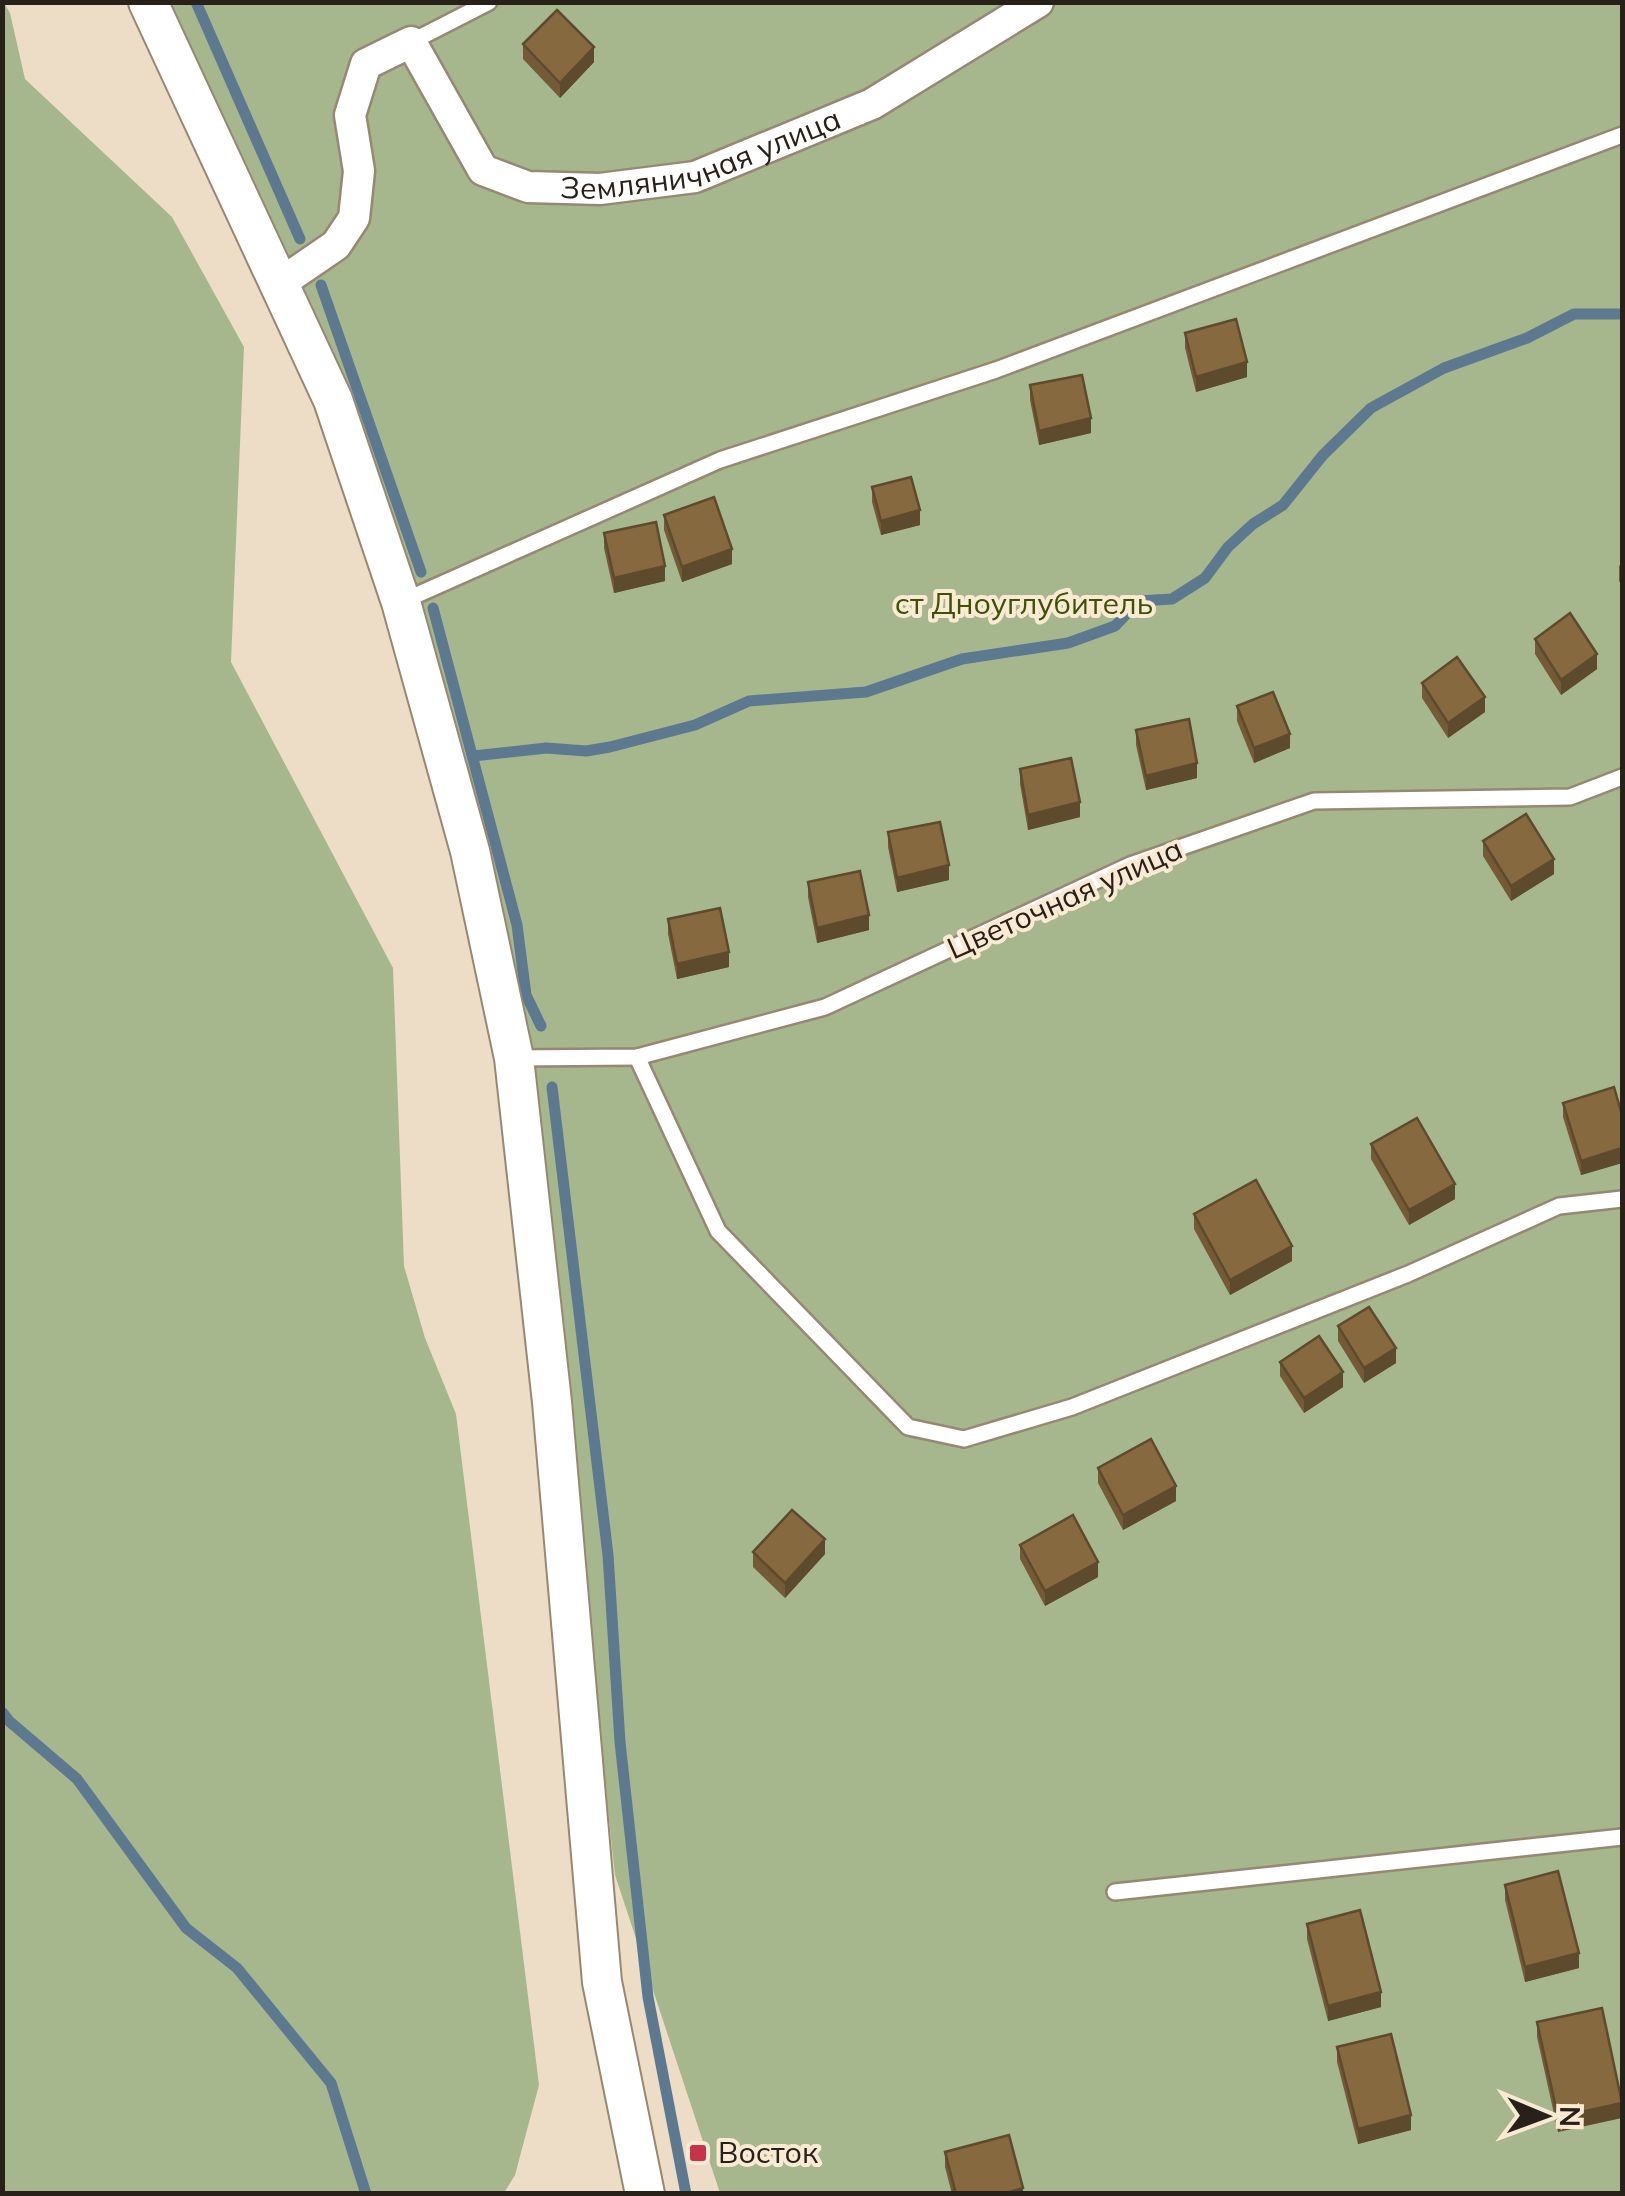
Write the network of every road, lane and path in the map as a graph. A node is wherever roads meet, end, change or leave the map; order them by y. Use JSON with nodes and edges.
{"nodes":[{"id":1,"x":148,"y":2,"type":"edge"},
{"id":2,"x":489,"y":2,"type":"edge"},
{"id":3,"x":1038,"y":2,"type":"edge"},
{"id":4,"x":411,"y":42,"type":"junction"},
{"id":5,"x":1622,"y":134,"type":"edge"},
{"id":6,"x":280,"y":284,"type":"junction"},
{"id":7,"x":401,"y":602,"type":"junction"},
{"id":8,"x":1622,"y":777,"type":"edge"},
{"id":9,"x":637,"y":1057,"type":"junction"},
{"id":10,"x":514,"y":1058,"type":"junction"},
{"id":11,"x":1622,"y":1199,"type":"edge"},
{"id":12,"x":1622,"y":1837,"type":"edge"},
{"id":13,"x":1115,"y":1892,"type":"dead end"},
{"id":14,"x":645,"y":2194,"type":"edge"}],
"edges":[{"from":1,"to":6,"type":"street"},
{"from":2,"to":4,"type":"lane"},
{"from":3,"to":4,"type":"street","name":"Земляничная улица"},
{"from":4,"to":6,"type":"street"},
{"from":5,"to":7,"type":"lane"},
{"from":6,"to":7,"type":"street"},
{"from":7,"to":10,"type":"street"},
{"from":8,"to":9,"type":"lane","name":"Цветочная улица"},
{"from":9,"to":10,"type":"lane","name":"Цветочная улица"},
{"from":9,"to":11,"type":"lane"},
{"from":10,"to":14,"type":"street"},
{"from":12,"to":13,"type":"lane"}]}
